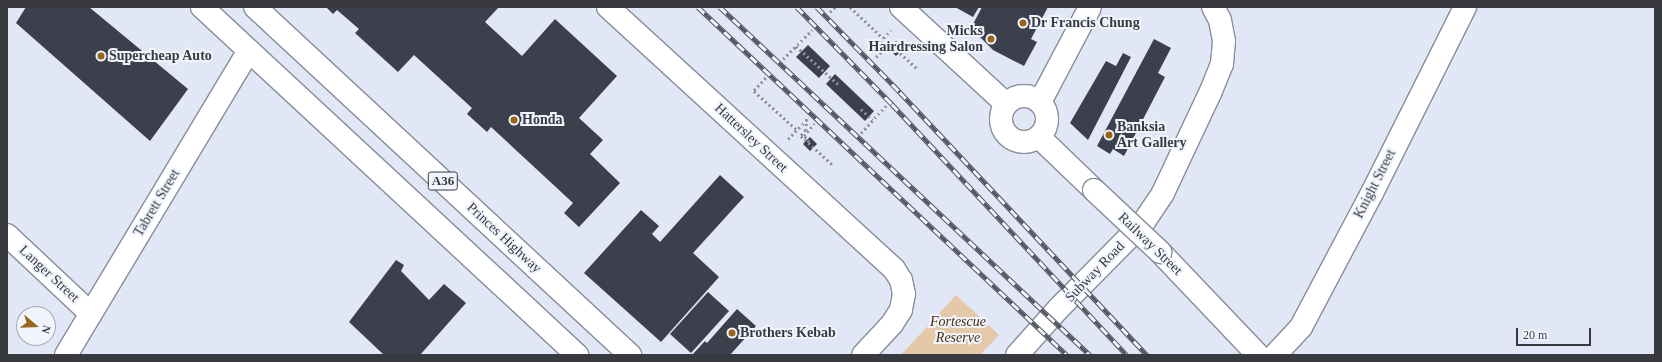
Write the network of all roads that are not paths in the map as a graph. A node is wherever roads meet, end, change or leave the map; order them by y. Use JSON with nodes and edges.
{"nodes":[{"id":1,"x":202,"y":7,"type":"edge"},
{"id":2,"x":255,"y":7,"type":"edge"},
{"id":3,"x":608,"y":7,"type":"edge"},
{"id":4,"x":900,"y":7,"type":"edge"},
{"id":5,"x":1090,"y":7,"type":"edge"},
{"id":6,"x":1213,"y":7,"type":"edge"},
{"id":7,"x":1465,"y":7,"type":"edge"},
{"id":8,"x":249,"y":51,"type":"junction"},
{"id":9,"x":1040,"y":102,"type":"junction"},
{"id":10,"x":1006,"y":104,"type":"junction"},
{"id":11,"x":1039,"y":137,"type":"junction"},
{"id":12,"x":7,"y":235,"type":"edge"},
{"id":13,"x":91,"y":314,"type":"junction"},
{"id":14,"x":568,"y":352,"type":"edge"},
{"id":15,"x":66,"y":355,"type":"edge"},
{"id":16,"x":630,"y":355,"type":"edge"},
{"id":17,"x":863,"y":355,"type":"edge"},
{"id":18,"x":1017,"y":355,"type":"edge"},
{"id":19,"x":1258,"y":355,"type":"edge"},
{"id":20,"x":1275,"y":355,"type":"edge"}],
"edges":[{"from":1,"to":8,"type":"main road","number":"A36"},
{"from":2,"to":16,"type":"main road","name":"Princes Highway","number":"A36"},
{"from":3,"to":17,"type":"main road","name":"Hattersley Street"},
{"from":4,"to":10,"type":"main road"},
{"from":5,"to":9,"type":"main road"},
{"from":6,"to":18,"type":"main road","name":"Subway Road"},
{"from":7,"to":20,"type":"main road","name":"Knight Street"},
{"from":8,"to":13,"type":"main road","name":"Tabrett Street"},
{"from":8,"to":14,"type":"main road","number":"A36"},
{"from":9,"to":10,"type":"main road"},
{"from":9,"to":11,"type":"main road"},
{"from":10,"to":11,"type":"main road"},
{"from":11,"to":19,"type":"main road","name":"Railway Street","bridge":true},
{"from":12,"to":13,"type":"main road","name":"Langer Street"},
{"from":13,"to":15,"type":"main road","name":"Tabrett Street"}]}
